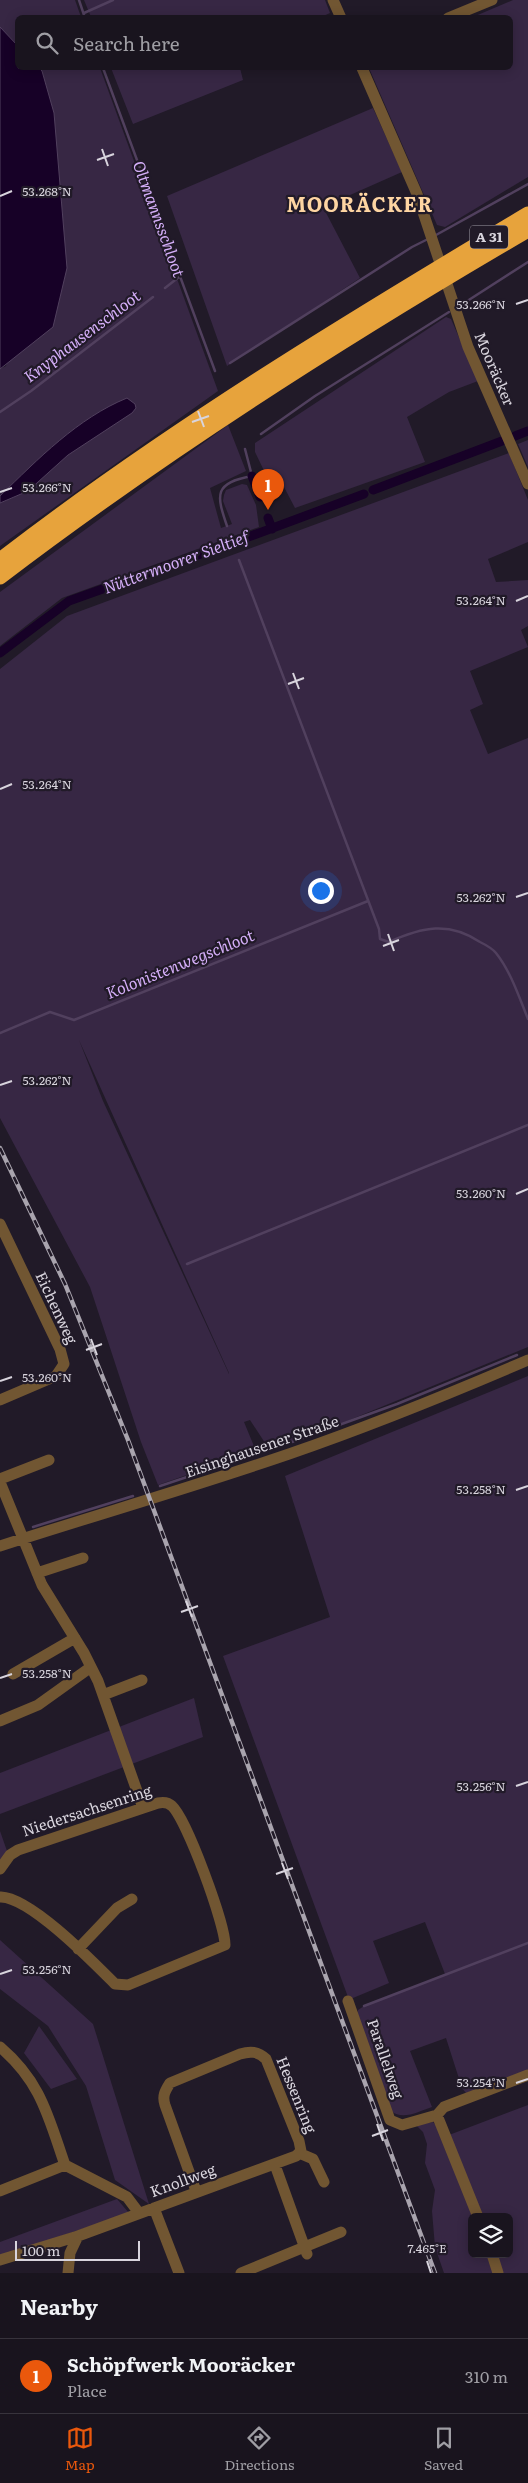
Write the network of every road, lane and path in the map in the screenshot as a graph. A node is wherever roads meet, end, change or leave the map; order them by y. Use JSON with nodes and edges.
{"nodes":[{"id":1,"x":333,"y":0,"type":"edge"},
{"id":2,"x":492,"y":0,"type":"edge"},
{"id":3,"x":339,"y":15,"type":"edge"},
{"id":4,"x":455,"y":15,"type":"edge"},
{"id":5,"x":363,"y":70,"type":"edge"},
{"id":6,"x":528,"y":214,"type":"edge"},
{"id":7,"x":528,"y":230,"type":"edge"},
{"id":8,"x":453,"y":266,"type":"junction"},
{"id":9,"x":429,"y":281,"type":"junction"},
{"id":10,"x":528,"y":484,"type":"edge"},
{"id":11,"x":0,"y":560,"type":"edge"},
{"id":12,"x":0,"y":577,"type":"edge"},
{"id":13,"x":0,"y":1224,"type":"edge"},
{"id":14,"x":528,"y":1360,"type":"edge"},
{"id":15,"x":0,"y":1400,"type":"edge"},
{"id":16,"x":49,"y":1460,"type":"dead end"},
{"id":17,"x":0,"y":1481,"type":"edge"},
{"id":18,"x":22,"y":1539,"type":"junction"},
{"id":19,"x":0,"y":1546,"type":"edge"},
{"id":20,"x":83,"y":1558,"type":"dead end"},
{"id":21,"x":37,"y":1573,"type":"junction"},
{"id":22,"x":74,"y":1638,"type":"junction"},
{"id":23,"x":91,"y":1666,"type":"junction"},
{"id":24,"x":13,"y":1674,"type":"dead end"},
{"id":25,"x":142,"y":1680,"type":"dead end"},
{"id":26,"x":103,"y":1695,"type":"junction"},
{"id":27,"x":0,"y":1721,"type":"edge"},
{"id":28,"x":144,"y":1808,"type":"junction"},
{"id":29,"x":0,"y":1869,"type":"edge"},
{"id":30,"x":0,"y":1897,"type":"edge"},
{"id":31,"x":132,"y":1899,"type":"dead end"},
{"id":32,"x":78,"y":1948,"type":"junction"},
{"id":33,"x":348,"y":2001,"type":"dead end"},
{"id":34,"x":0,"y":2047,"type":"edge"},
{"id":35,"x":528,"y":2075,"type":"edge"},
{"id":36,"x":437,"y":2115,"type":"junction"},
{"id":37,"x":300,"y":2152,"type":"junction"},
{"id":38,"x":275,"y":2165,"type":"junction"},
{"id":39,"x":65,"y":2166,"type":"junction"},
{"id":40,"x":324,"y":2182,"type":"dead end"},
{"id":41,"x":0,"y":2191,"type":"edge"},
{"id":42,"x":196,"y":2191,"type":"junction"},
{"id":43,"x":154,"y":2208,"type":"junction"},
{"id":44,"x":139,"y":2213,"type":"junction"},
{"id":45,"x":476,"y":2213,"type":"edge"},
{"id":46,"x":341,"y":2232,"type":"dead end"},
{"id":47,"x":78,"y":2236,"type":"junction"},
{"id":48,"x":306,"y":2250,"type":"junction"},
{"id":49,"x":493,"y":2258,"type":"edge"},
{"id":50,"x":0,"y":2260,"type":"edge"},
{"id":51,"x":68,"y":2273,"type":"edge"},
{"id":52,"x":179,"y":2273,"type":"edge"},
{"id":53,"x":241,"y":2273,"type":"edge"},
{"id":54,"x":498,"y":2273,"type":"edge"}],
"edges":[{"from":1,"to":3,"type":"street"},
{"from":2,"to":4,"type":"street"},
{"from":5,"to":10,"type":"street","name":"Mooräcker"},
{"from":6,"to":8,"type":"highway","number":"A 31"},
{"from":7,"to":8,"type":"highway","number":"A 31"},
{"from":8,"to":9,"type":"highway","number":"A 31"},
{"from":9,"to":11,"type":"highway","number":"A 31"},
{"from":9,"to":12,"type":"highway","number":"A 31"},
{"from":13,"to":15,"type":"street","name":"Eichenweg"},
{"from":14,"to":18,"type":"street","name":"Eisinghausener Straße"},
{"from":16,"to":17,"type":"street"},
{"from":17,"to":18,"type":"street"},
{"from":18,"to":19,"type":"street","name":"Eisinghausener Straße"},
{"from":18,"to":21,"type":"street"},
{"from":20,"to":21,"type":"street"},
{"from":21,"to":22,"type":"street"},
{"from":22,"to":23,"type":"street"},
{"from":22,"to":24,"type":"street"},
{"from":23,"to":26,"type":"street"},
{"from":23,"to":27,"type":"street"},
{"from":25,"to":26,"type":"street"},
{"from":26,"to":28,"type":"street"},
{"from":28,"to":29,"type":"street","name":"Niedersachsenring"},
{"from":28,"to":32,"type":"street","name":"Niedersachsenring"},
{"from":30,"to":32,"type":"street","name":"Niedersachsenring"},
{"from":31,"to":32,"type":"street"},
{"from":33,"to":36,"type":"street","name":"Parallelweg"},
{"from":34,"to":39,"type":"street"},
{"from":35,"to":36,"type":"street","name":"Parallelweg"},
{"from":36,"to":45,"type":"street"},
{"from":37,"to":38,"type":"street","name":"Knollweg"},
{"from":37,"to":40,"type":"street"},
{"from":37,"to":42,"type":"street","name":"Hessenring"},
{"from":38,"to":42,"type":"street","name":"Knollweg"},
{"from":38,"to":48,"type":"street"},
{"from":39,"to":41,"type":"street"},
{"from":39,"to":44,"type":"street"},
{"from":42,"to":43,"type":"street","name":"Knollweg"},
{"from":43,"to":44,"type":"street","name":"Knollweg"},
{"from":43,"to":52,"type":"street"},
{"from":44,"to":47,"type":"street","name":"Knollweg"},
{"from":46,"to":48,"type":"street"},
{"from":47,"to":50,"type":"street","name":"Knollweg"},
{"from":47,"to":51,"type":"street"},
{"from":48,"to":53,"type":"street"},
{"from":49,"to":54,"type":"street"}]}
